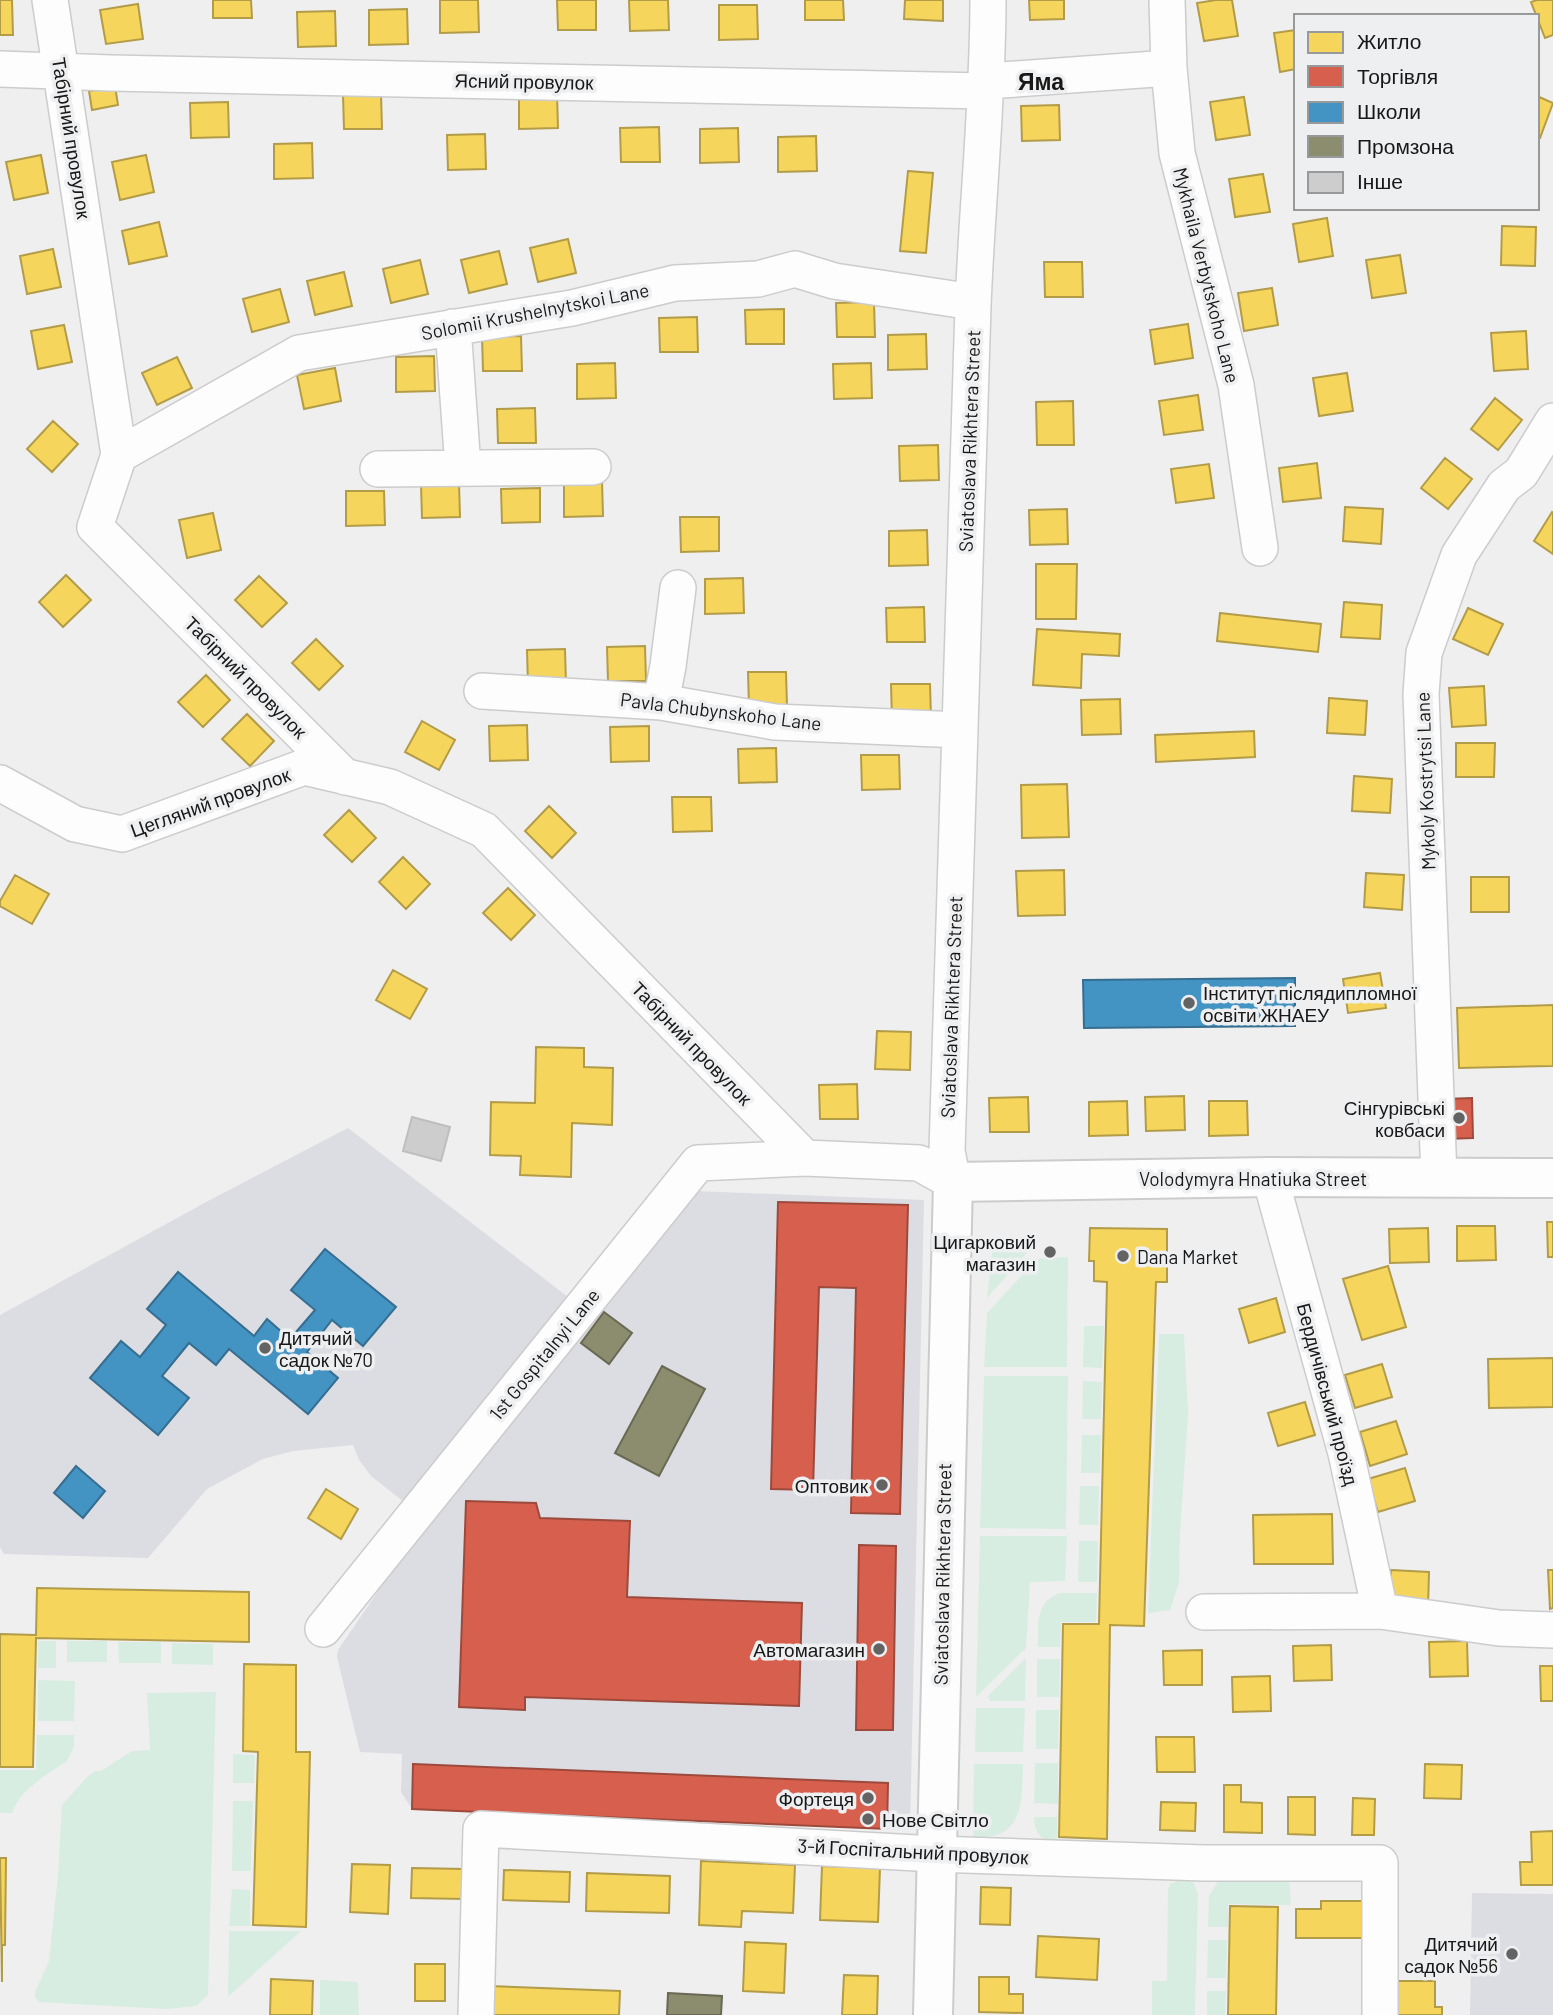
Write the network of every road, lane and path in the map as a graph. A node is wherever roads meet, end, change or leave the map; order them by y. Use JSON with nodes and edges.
{"nodes":[{"id":1,"x":50,"y":0,"type":"edge"},
{"id":2,"x":988,"y":0,"type":"edge"},
{"id":3,"x":1167,"y":0,"type":"edge"},
{"id":4,"x":1169,"y":68,"type":"junction"},
{"id":5,"x":0,"y":69,"type":"edge"},
{"id":6,"x":62,"y":71,"type":"junction"},
{"id":7,"x":987,"y":86,"type":"junction"},
{"id":8,"x":973,"y":302,"type":"junction"},
{"id":9,"x":453,"y":327,"type":"junction"},
{"id":10,"x":1553,"y":421,"type":"edge"},
{"id":11,"x":120,"y":456,"type":"junction"},
{"id":12,"x":593,"y":467,"type":"dead end"},
{"id":13,"x":463,"y":468,"type":"junction"},
{"id":14,"x":378,"y":469,"type":"dead end"},
{"id":15,"x":1260,"y":548,"type":"dead end"},
{"id":16,"x":677,"y":588,"type":"dead end"},
{"id":17,"x":482,"y":691,"type":"dead end"},
{"id":18,"x":661,"y":702,"type":"junction"},
{"id":19,"x":960,"y":730,"type":"junction"},
{"id":20,"x":345,"y":777,"type":"junction"},
{"id":21,"x":0,"y":783,"type":"edge"},
{"id":22,"x":805,"y":1158,"type":"junction"},
{"id":23,"x":1270,"y":1177,"type":"junction"},
{"id":24,"x":1439,"y":1178,"type":"junction"},
{"id":25,"x":1553,"y":1178,"type":"edge"},
{"id":26,"x":953,"y":1182,"type":"junction"},
{"id":27,"x":1380,"y":1611,"type":"junction"},
{"id":28,"x":1204,"y":1612,"type":"dead end"},
{"id":29,"x":323,"y":1629,"type":"dead end"},
{"id":30,"x":1553,"y":1630,"type":"edge"},
{"id":31,"x":935,"y":1854,"type":"junction"},
{"id":32,"x":476,"y":2015,"type":"edge"},
{"id":33,"x":933,"y":2015,"type":"edge"},
{"id":34,"x":1380,"y":2015,"type":"edge"}],
"edges":[{"from":1,"to":6,"type":"street","name":"Табірний провулок"},
{"from":2,"to":7,"type":"street","name":"Sviatoslava Rikhtera Street"},
{"from":3,"to":4,"type":"street","name":"Mykhaila Verbytskoho Lane"},
{"from":4,"to":7,"type":"street","name":"Ясний провулок"},
{"from":4,"to":15,"type":"street","name":"Mykhaila Verbytskoho Lane"},
{"from":5,"to":6,"type":"street","name":"Ясний провулок"},
{"from":6,"to":7,"type":"street","name":"Ясний провулок"},
{"from":6,"to":11,"type":"street","name":"Табірний провулок"},
{"from":7,"to":8,"type":"street","name":"Sviatoslava Rikhtera Street"},
{"from":8,"to":9,"type":"street","name":"Solomii Krushelnytskoi Lane"},
{"from":8,"to":19,"type":"street","name":"Sviatoslava Rikhtera Street"},
{"from":9,"to":11,"type":"street","name":"Solomii Krushelnytskoi Lane"},
{"from":9,"to":13,"type":"street"},
{"from":10,"to":24,"type":"street","name":"Mykoly Kostrytsi Lane"},
{"from":11,"to":20,"type":"street","name":"Табірний провулок"},
{"from":12,"to":13,"type":"street"},
{"from":13,"to":14,"type":"street"},
{"from":16,"to":18,"type":"street"},
{"from":17,"to":18,"type":"street","name":"Pavla Chubynskoho Lane"},
{"from":18,"to":19,"type":"street","name":"Pavla Chubynskoho Lane"},
{"from":19,"to":26,"type":"street","name":"Sviatoslava Rikhtera Street"},
{"from":20,"to":21,"type":"street","name":"Цегляний провулок"},
{"from":20,"to":22,"type":"street","name":"Табірний провулок"},
{"from":22,"to":26,"type":"street","name":"1st Gospitalnyi Lane"},
{"from":22,"to":29,"type":"street","name":"1st Gospitalnyi Lane"},
{"from":23,"to":24,"type":"main road","name":"Volodymyra Hnatiuka Street"},
{"from":23,"to":26,"type":"main road","name":"Volodymyra Hnatiuka Street"},
{"from":23,"to":27,"type":"street","name":"Бердичівський проїзд"},
{"from":24,"to":25,"type":"main road","name":"Volodymyra Hnatiuka Street"},
{"from":26,"to":31,"type":"main road","name":"Sviatoslava Rikhtera Street"},
{"from":27,"to":28,"type":"street"},
{"from":27,"to":30,"type":"street"},
{"from":31,"to":32,"type":"street","name":"3-й Госпітальний провулок"},
{"from":31,"to":33,"type":"main road","name":"Sviatoslava Rikhtera Street"},
{"from":31,"to":34,"type":"street","name":"3-й Госпітальний провулок"}]}
